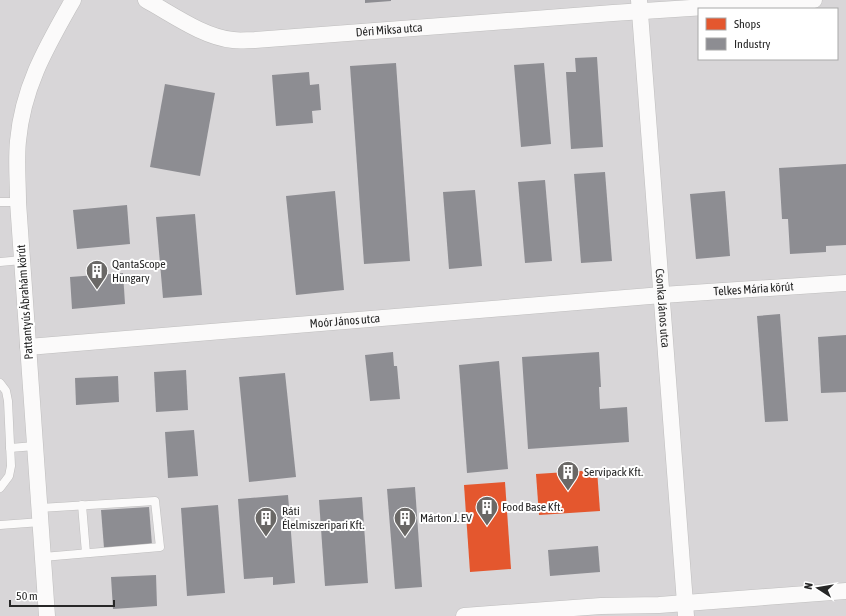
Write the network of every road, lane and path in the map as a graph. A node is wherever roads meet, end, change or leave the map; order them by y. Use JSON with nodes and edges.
{"nodes":[{"id":1,"x":73,"y":0,"type":"edge"},
{"id":2,"x":146,"y":0,"type":"edge"},
{"id":3,"x":814,"y":0,"type":"edge"},
{"id":4,"x":640,"y":6,"type":"edge"},
{"id":5,"x":0,"y":202,"type":"edge"},
{"id":6,"x":18,"y":202,"type":"junction"},
{"id":7,"x":22,"y":260,"type":"junction"},
{"id":8,"x":0,"y":262,"type":"edge"},
{"id":9,"x":846,"y":283,"type":"edge"},
{"id":10,"x":662,"y":295,"type":"junction"},
{"id":11,"x":28,"y":347,"type":"junction"},
{"id":12,"x":0,"y":383,"type":"edge"},
{"id":13,"x":35,"y":446,"type":"junction"},
{"id":14,"x":10,"y":448,"type":"junction"},
{"id":15,"x":0,"y":488,"type":"edge"},
{"id":16,"x":82,"y":505,"type":"junction"},
{"id":17,"x":40,"y":515,"type":"junction"},
{"id":18,"x":0,"y":525,"type":"edge"},
{"id":19,"x":86,"y":553,"type":"junction"},
{"id":20,"x":43,"y":557,"type":"junction"},
{"id":21,"x":846,"y":592,"type":"edge"},
{"id":22,"x":686,"y":610,"type":"edge"},
{"id":23,"x":47,"y":616,"type":"edge"},
{"id":24,"x":464,"y":616,"type":"edge"}],
"edges":[{"from":1,"to":6,"type":"street","name":"Pattantyús Ábrahám körút"},
{"from":2,"to":4,"type":"street","name":"Déri Miksa utca"},
{"from":3,"to":4,"type":"street","name":"Déri Miksa utca"},
{"from":4,"to":10,"type":"street","name":"Csonka János utca"},
{"from":5,"to":6,"type":"lane"},
{"from":6,"to":7,"type":"street","name":"Pattantyús Ábrahám körút"},
{"from":7,"to":8,"type":"lane"},
{"from":7,"to":11,"type":"street","name":"Pattantyús Ábrahám körút"},
{"from":9,"to":10,"type":"street","name":"Telkes Mária körút"},
{"from":10,"to":11,"type":"street","name":"Moór János utca"},
{"from":10,"to":22,"type":"street","name":"Csonka János utca"},
{"from":11,"to":13,"type":"street","name":"Pattantyús Ábrahám körút"},
{"from":12,"to":14,"type":"lane"},
{"from":13,"to":14,"type":"lane"},
{"from":13,"to":17,"type":"street","name":"Pattantyús Ábrahám körút"},
{"from":14,"to":15,"type":"lane"},
{"from":16,"to":17,"type":"lane"},
{"from":16,"to":19,"type":"lane"},
{"from":16,"to":19,"type":"lane"},
{"from":17,"to":18,"type":"lane"},
{"from":17,"to":20,"type":"street","name":"Pattantyús Ábrahám körút"},
{"from":19,"to":20,"type":"lane"},
{"from":20,"to":23,"type":"street","name":"Pattantyús Ábrahám körút"},
{"from":21,"to":22,"type":"street"},
{"from":22,"to":24,"type":"street"}]}
